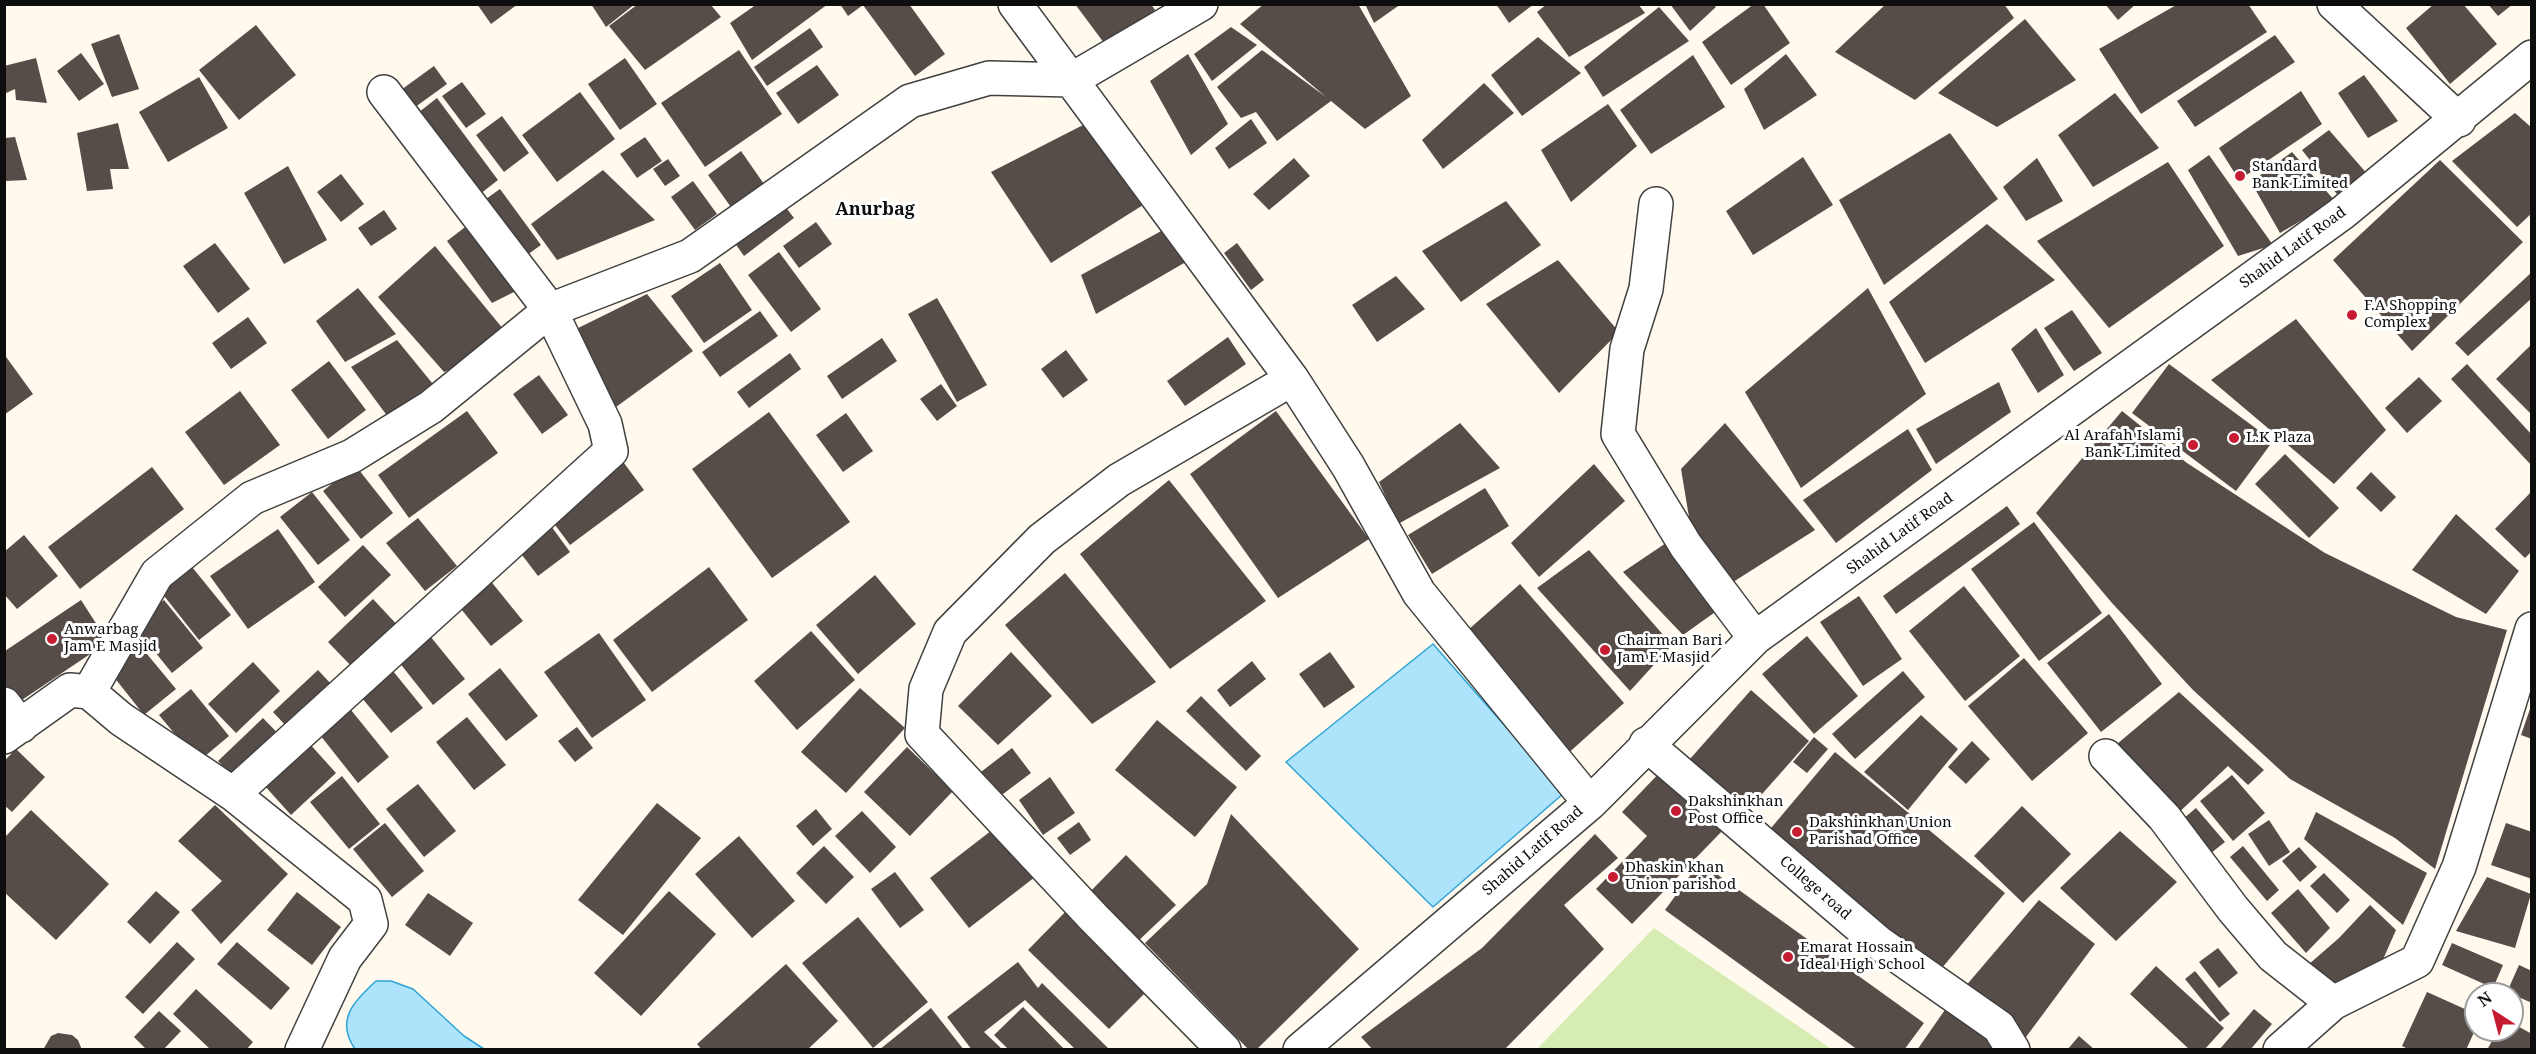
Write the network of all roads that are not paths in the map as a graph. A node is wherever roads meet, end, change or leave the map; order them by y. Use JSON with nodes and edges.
{"nodes":[{"id":1,"x":1015,"y":4,"type":"edge"},
{"id":2,"x":1201,"y":4,"type":"edge"},
{"id":3,"x":2334,"y":4,"type":"edge"},
{"id":4,"x":2532,"y":57,"type":"edge"},
{"id":5,"x":1071,"y":80,"type":"junction"},
{"id":6,"x":384,"y":92,"type":"dead end"},
{"id":7,"x":2458,"y":120,"type":"junction"},
{"id":8,"x":1656,"y":204,"type":"dead end"},
{"id":9,"x":550,"y":310,"type":"junction"},
{"id":10,"x":1292,"y":379,"type":"junction"},
{"id":11,"x":2532,"y":629,"type":"edge"},
{"id":12,"x":1755,"y":638,"type":"junction"},
{"id":13,"x":89,"y":692,"type":"junction"},
{"id":14,"x":10,"y":722,"type":"edge"},
{"id":15,"x":1646,"y":744,"type":"junction"},
{"id":16,"x":2106,"y":756,"type":"dead end"},
{"id":17,"x":233,"y":794,"type":"junction"},
{"id":18,"x":1590,"y":803,"type":"junction"},
{"id":19,"x":2333,"y":1003,"type":"junction"},
{"id":20,"x":302,"y":1050,"type":"edge"},
{"id":21,"x":1224,"y":1050,"type":"edge"},
{"id":22,"x":1300,"y":1050,"type":"edge"},
{"id":23,"x":2013,"y":1050,"type":"edge"},
{"id":24,"x":2280,"y":1050,"type":"edge"}],
"edges":[{"from":1,"to":5,"type":"street"},
{"from":2,"to":5,"type":"street"},
{"from":3,"to":7,"type":"street"},
{"from":4,"to":7,"type":"street","name":"Shahid Latif Road"},
{"from":5,"to":9,"type":"street"},
{"from":5,"to":10,"type":"street"},
{"from":6,"to":9,"type":"street"},
{"from":7,"to":12,"type":"street","name":"Shahid Latif Road"},
{"from":8,"to":12,"type":"street"},
{"from":9,"to":13,"type":"street"},
{"from":9,"to":17,"type":"street"},
{"from":10,"to":18,"type":"street"},
{"from":10,"to":21,"type":"street"},
{"from":11,"to":19,"type":"street"},
{"from":12,"to":15,"type":"street","name":"Shahid Latif Road"},
{"from":13,"to":14,"type":"street"},
{"from":13,"to":17,"type":"street"},
{"from":15,"to":18,"type":"street","name":"Shahid Latif Road"},
{"from":15,"to":23,"type":"street","name":"College road"},
{"from":16,"to":19,"type":"street"},
{"from":17,"to":20,"type":"street"},
{"from":18,"to":22,"type":"street","name":"Shahid Latif Road"},
{"from":19,"to":24,"type":"street"}]}
